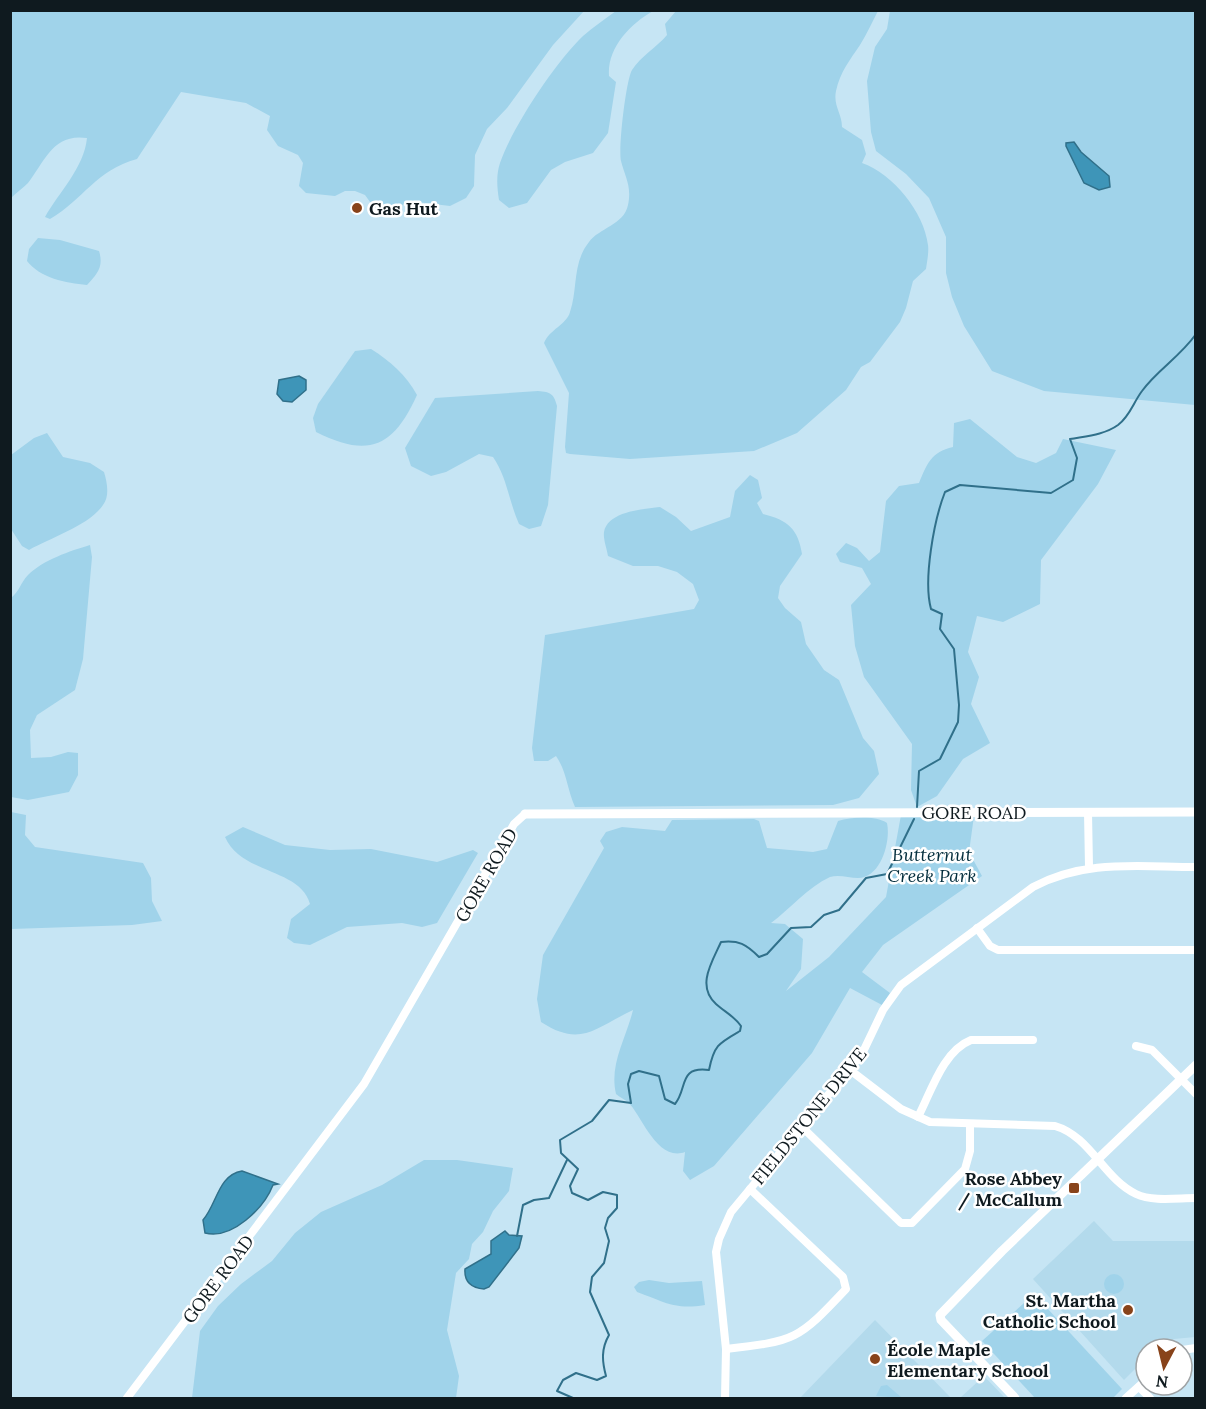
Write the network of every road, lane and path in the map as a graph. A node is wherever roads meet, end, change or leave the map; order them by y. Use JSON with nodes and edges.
{"nodes":[{"id":1,"x":1089,"y":812,"type":"junction"},
{"id":2,"x":1196,"y":812,"type":"edge"},
{"id":3,"x":525,"y":814,"type":"joint"},
{"id":4,"x":1089,"y":867,"type":"junction"},
{"id":5,"x":1196,"y":867,"type":"edge"},
{"id":6,"x":977,"y":928,"type":"junction"},
{"id":7,"x":1196,"y":950,"type":"edge"},
{"id":8,"x":1033,"y":1040,"type":"dead end"},
{"id":9,"x":1136,"y":1046,"type":"dead end"},
{"id":10,"x":1196,"y":1065,"type":"edge"},
{"id":11,"x":850,"y":1070,"type":"junction"},
{"id":12,"x":1180,"y":1079,"type":"junction"},
{"id":13,"x":1196,"y":1094,"type":"edge"},
{"id":14,"x":918,"y":1117,"type":"junction"},
{"id":15,"x":970,"y":1125,"type":"junction"},
{"id":16,"x":802,"y":1127,"type":"junction"},
{"id":17,"x":1098,"y":1160,"type":"junction"},
{"id":18,"x":750,"y":1189,"type":"junction"},
{"id":19,"x":1196,"y":1198,"type":"edge"},
{"id":20,"x":726,"y":1348,"type":"junction"},
{"id":21,"x":127,"y":1398,"type":"edge"},
{"id":22,"x":725,"y":1398,"type":"edge"},
{"id":23,"x":1015,"y":1398,"type":"edge"}],
"edges":[{"from":1,"to":2,"type":"street","name":"GORE ROAD"},
{"from":1,"to":3,"type":"street","name":"GORE ROAD"},
{"from":1,"to":4,"type":"street"},
{"from":3,"to":21,"type":"street","name":"GORE ROAD"},
{"from":4,"to":5,"type":"street","name":"FIELDSTONE DRIVE"},
{"from":4,"to":6,"type":"street","name":"FIELDSTONE DRIVE"},
{"from":6,"to":7,"type":"street"},
{"from":6,"to":11,"type":"street","name":"FIELDSTONE DRIVE"},
{"from":8,"to":14,"type":"street"},
{"from":9,"to":12,"type":"street"},
{"from":10,"to":12,"type":"street"},
{"from":11,"to":14,"type":"street"},
{"from":11,"to":16,"type":"street","name":"FIELDSTONE DRIVE"},
{"from":12,"to":13,"type":"street"},
{"from":12,"to":17,"type":"street"},
{"from":14,"to":15,"type":"street"},
{"from":15,"to":16,"type":"street"},
{"from":15,"to":17,"type":"street"},
{"from":16,"to":18,"type":"street","name":"FIELDSTONE DRIVE"},
{"from":17,"to":19,"type":"street"},
{"from":17,"to":23,"type":"street"},
{"from":18,"to":20,"type":"street","name":"FIELDSTONE DRIVE"},
{"from":18,"to":20,"type":"street"},
{"from":20,"to":22,"type":"street","name":"FIELDSTONE DRIVE"}]}
